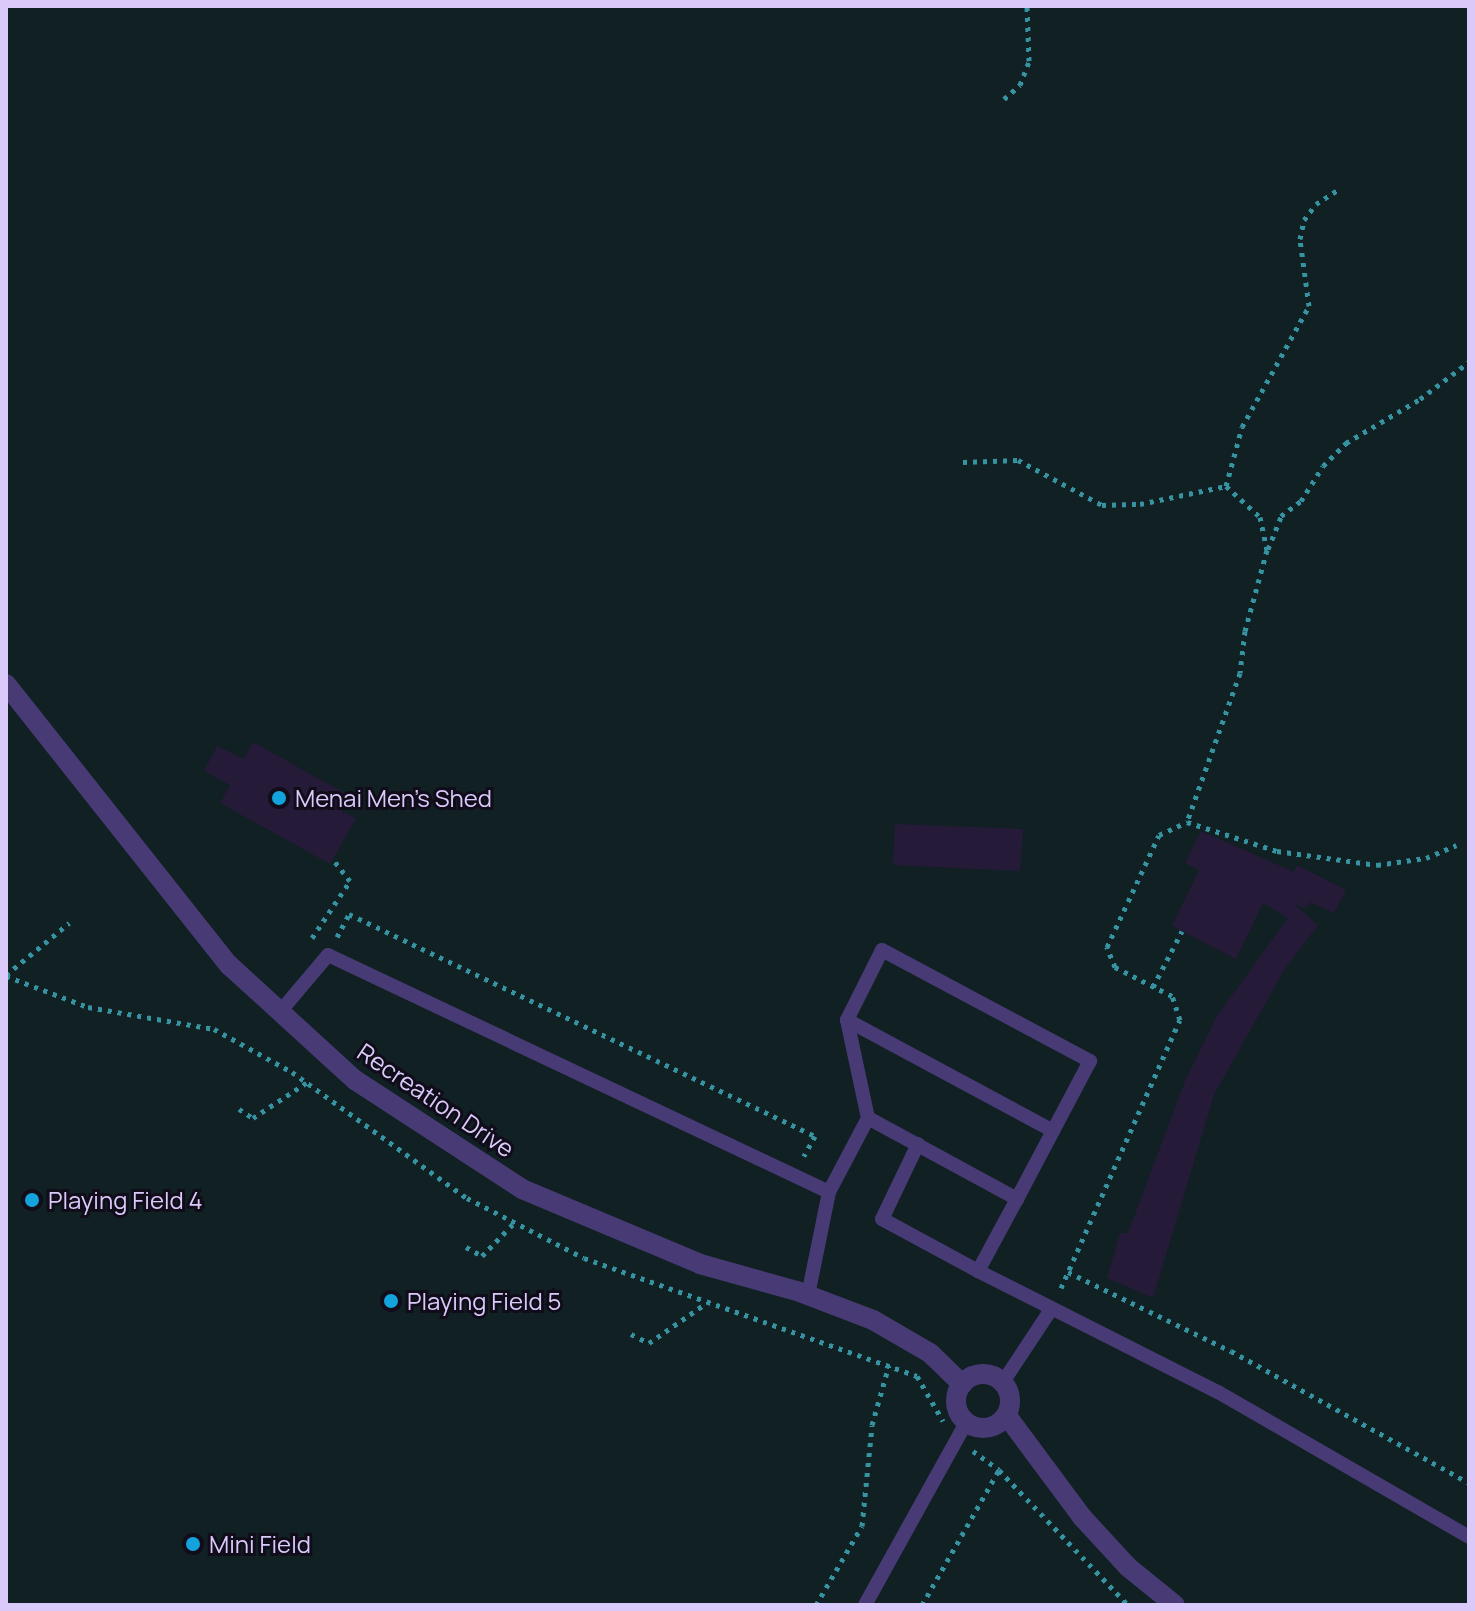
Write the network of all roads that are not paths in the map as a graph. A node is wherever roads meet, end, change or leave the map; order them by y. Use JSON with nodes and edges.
{"nodes":[{"id":1,"x":6,"y":684,"type":"edge"},
{"id":2,"x":279,"y":1013,"type":"junction"},
{"id":3,"x":847,"y":1020,"type":"junction"},
{"id":4,"x":868,"y":1118,"type":"junction"},
{"id":5,"x":1053,"y":1131,"type":"junction"},
{"id":6,"x":918,"y":1144,"type":"junction"},
{"id":7,"x":829,"y":1192,"type":"junction"},
{"id":8,"x":1017,"y":1199,"type":"junction"},
{"id":9,"x":978,"y":1271,"type":"junction"},
{"id":10,"x":808,"y":1295,"type":"junction"},
{"id":11,"x":1050,"y":1311,"type":"junction"},
{"id":12,"x":1003,"y":1382,"type":"junction"},
{"id":13,"x":962,"y":1384,"type":"junction"},
{"id":14,"x":1007,"y":1416,"type":"junction"},
{"id":15,"x":962,"y":1430,"type":"junction"},
{"id":16,"x":1469,"y":1537,"type":"edge"},
{"id":17,"x":865,"y":1605,"type":"edge"},
{"id":18,"x":1175,"y":1605,"type":"edge"}],
"edges":[{"from":1,"to":2,"type":"street","name":"Recreation Drive"},
{"from":2,"to":7,"type":"lane"},
{"from":2,"to":10,"type":"street","name":"Recreation Drive"},
{"from":3,"to":4,"type":"lane"},
{"from":3,"to":5,"type":"lane"},
{"from":3,"to":5,"type":"lane"},
{"from":4,"to":6,"type":"lane"},
{"from":4,"to":7,"type":"lane"},
{"from":5,"to":8,"type":"lane"},
{"from":6,"to":8,"type":"lane"},
{"from":6,"to":9,"type":"lane"},
{"from":7,"to":10,"type":"lane"},
{"from":8,"to":9,"type":"lane"},
{"from":9,"to":11,"type":"lane"},
{"from":10,"to":13,"type":"street","name":"Recreation Drive"},
{"from":11,"to":12,"type":"lane"},
{"from":11,"to":16,"type":"lane"},
{"from":12,"to":13,"type":"street"},
{"from":12,"to":14,"type":"street"},
{"from":13,"to":15,"type":"street"},
{"from":14,"to":15,"type":"street"},
{"from":14,"to":18,"type":"street"},
{"from":15,"to":17,"type":"lane"}]}
